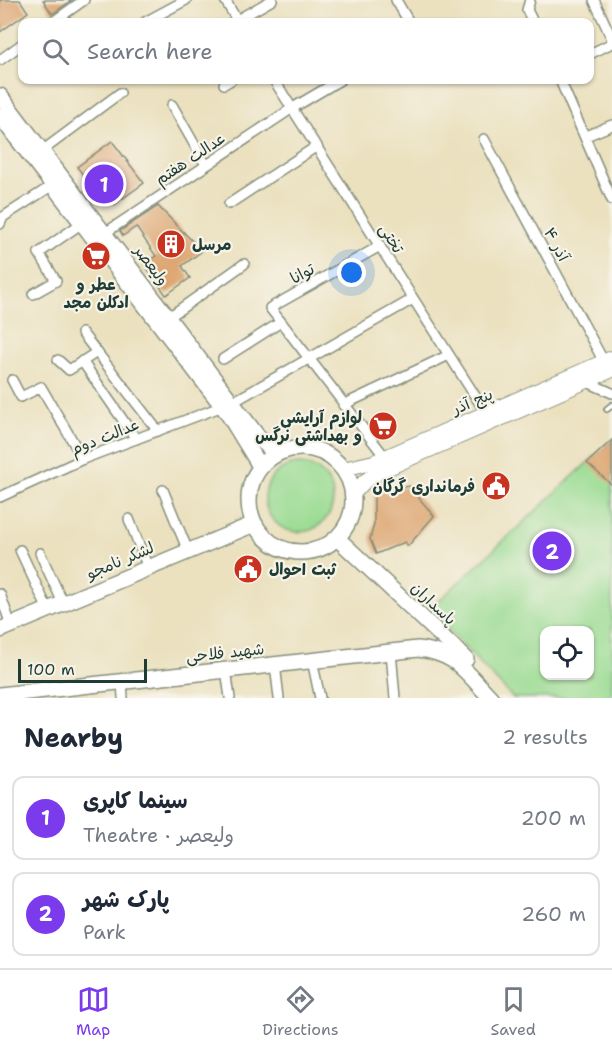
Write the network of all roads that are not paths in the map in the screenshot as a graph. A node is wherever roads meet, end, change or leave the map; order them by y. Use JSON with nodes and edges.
{"nodes":[{"id":1,"x":84,"y":0,"type":"edge"},
{"id":2,"x":186,"y":0,"type":"edge"},
{"id":3,"x":225,"y":0,"type":"edge"},
{"id":4,"x":272,"y":0,"type":"edge"},
{"id":5,"x":396,"y":0,"type":"edge"},
{"id":6,"x":523,"y":0,"type":"edge"},
{"id":7,"x":594,"y":0,"type":"edge"},
{"id":8,"x":529,"y":5,"type":"edge"},
{"id":9,"x":59,"y":18,"type":"edge"},
{"id":10,"x":152,"y":18,"type":"edge"},
{"id":11,"x":236,"y":18,"type":"edge"},
{"id":12,"x":243,"y":18,"type":"edge"},
{"id":13,"x":407,"y":18,"type":"edge"},
{"id":14,"x":612,"y":41,"type":"edge"},
{"id":15,"x":18,"y":48,"type":"edge"},
{"id":16,"x":594,"y":52,"type":"edge"},
{"id":17,"x":0,"y":60,"type":"edge"},
{"id":18,"x":276,"y":84,"type":"edge"},
{"id":19,"x":333,"y":84,"type":"edge"},
{"id":20,"x":562,"y":84,"type":"edge"},
{"id":21,"x":120,"y":93,"type":"dead end"},
{"id":22,"x":0,"y":96,"type":"edge"},
{"id":23,"x":172,"y":105,"type":"dead end"},
{"id":24,"x":291,"y":109,"type":"junction"},
{"id":25,"x":0,"y":116,"type":"edge"},
{"id":26,"x":612,"y":125,"type":"edge"},
{"id":27,"x":586,"y":136,"type":"junction"},
{"id":28,"x":484,"y":140,"type":"dead end"},
{"id":29,"x":317,"y":146,"type":"junction"},
{"id":30,"x":42,"y":150,"type":"junction"},
{"id":31,"x":206,"y":165,"type":"junction"},
{"id":32,"x":53,"y":185,"type":"junction"},
{"id":33,"x":612,"y":200,"type":"edge"},
{"id":34,"x":229,"y":204,"type":"dead end"},
{"id":35,"x":1,"y":219,"type":"edge"},
{"id":36,"x":82,"y":223,"type":"junction"},
{"id":37,"x":105,"y":233,"type":"junction"},
{"id":38,"x":380,"y":246,"type":"junction"},
{"id":39,"x":244,"y":264,"type":"dead end"},
{"id":40,"x":33,"y":294,"type":"dead end"},
{"id":41,"x":413,"y":299,"type":"junction"},
{"id":42,"x":169,"y":317,"type":"junction"},
{"id":43,"x":281,"y":322,"type":"junction"},
{"id":44,"x":82,"y":333,"type":"dead end"},
{"id":45,"x":97,"y":352,"type":"junction"},
{"id":46,"x":449,"y":355,"type":"junction"},
{"id":47,"x":309,"y":358,"type":"junction"},
{"id":48,"x":223,"y":359,"type":"dead end"},
{"id":49,"x":58,"y":360,"type":"dead end"},
{"id":50,"x":82,"y":361,"type":"junction"},
{"id":51,"x":609,"y":363,"type":"edge"},
{"id":52,"x":12,"y":381,"type":"dead end"},
{"id":53,"x":587,"y":382,"type":"junction"},
{"id":54,"x":612,"y":393,"type":"edge"},
{"id":55,"x":228,"y":404,"type":"junction"},
{"id":56,"x":343,"y":405,"type":"junction"},
{"id":57,"x":612,"y":405,"type":"edge"},
{"id":58,"x":607,"y":409,"type":"dead end"},
{"id":59,"x":486,"y":413,"type":"junction"},
{"id":60,"x":158,"y":431,"type":"junction"},
{"id":61,"x":136,"y":439,"type":"junction"},
{"id":62,"x":276,"y":454,"type":"junction"},
{"id":63,"x":385,"y":457,"type":"junction"},
{"id":64,"x":83,"y":459,"type":"junction"},
{"id":65,"x":260,"y":466,"type":"junction"},
{"id":66,"x":343,"y":469,"type":"junction"},
{"id":67,"x":163,"y":489,"type":"dead end"},
{"id":68,"x":353,"y":494,"type":"junction"},
{"id":69,"x":0,"y":497,"type":"edge"},
{"id":70,"x":129,"y":519,"type":"dead end"},
{"id":71,"x":250,"y":526,"type":"junction"},
{"id":72,"x":339,"y":540,"type":"junction"},
{"id":73,"x":20,"y":550,"type":"dead end"},
{"id":74,"x":188,"y":551,"type":"junction"},
{"id":75,"x":40,"y":553,"type":"dead end"},
{"id":76,"x":148,"y":568,"type":"junction"},
{"id":77,"x":0,"y":594,"type":"edge"},
{"id":78,"x":63,"y":603,"type":"junction"},
{"id":79,"x":48,"y":610,"type":"junction"},
{"id":80,"x":430,"y":624,"type":"junction"},
{"id":81,"x":6,"y":627,"type":"edge"},
{"id":82,"x":418,"y":649,"type":"junction"},
{"id":83,"x":391,"y":652,"type":"junction"},
{"id":84,"x":312,"y":660,"type":"junction"},
{"id":85,"x":275,"y":664,"type":"junction"},
{"id":86,"x":226,"y":669,"type":"junction"},
{"id":87,"x":122,"y":681,"type":"junction"},
{"id":88,"x":0,"y":694,"type":"edge"},
{"id":89,"x":45,"y":694,"type":"edge"},
{"id":90,"x":123,"y":698,"type":"edge"},
{"id":91,"x":230,"y":698,"type":"edge"},
{"id":92,"x":279,"y":698,"type":"edge"},
{"id":93,"x":320,"y":698,"type":"edge"},
{"id":94,"x":395,"y":698,"type":"edge"},
{"id":95,"x":491,"y":698,"type":"edge"},
{"id":96,"x":504,"y":698,"type":"edge"}],
"edges":[{"from":1,"to":9,"type":"street"},
{"from":2,"to":10,"type":"street"},
{"from":3,"to":11,"type":"street"},
{"from":4,"to":12,"type":"street"},
{"from":5,"to":13,"type":"street"},
{"from":6,"to":8,"type":"street"},
{"from":7,"to":14,"type":"street"},
{"from":14,"to":16,"type":"street"},
{"from":15,"to":17,"type":"street"},
{"from":18,"to":24,"type":"street","name":"تختی"},
{"from":19,"to":24,"type":"street","name":"عدالت هفتم"},
{"from":20,"to":27,"type":"street"},
{"from":21,"to":30,"type":"street"},
{"from":22,"to":30,"type":"main road","name":"ولیعصر"},
{"from":23,"to":31,"type":"street"},
{"from":24,"to":29,"type":"street","name":"تختی"},
{"from":24,"to":31,"type":"street","name":"عدالت هفتم"},
{"from":25,"to":32,"type":"main road","name":"ولیعصر"},
{"from":26,"to":27,"type":"street"},
{"from":27,"to":33,"type":"street"},
{"from":28,"to":51,"type":"street","name":"آذر ۴"},
{"from":29,"to":34,"type":"street"},
{"from":29,"to":38,"type":"street","name":"تختی"},
{"from":30,"to":37,"type":"main road","name":"ولیعصر"},
{"from":31,"to":37,"type":"street","name":"عدالت هفتم"},
{"from":32,"to":35,"type":"street"},
{"from":32,"to":36,"type":"main road","name":"ولیعصر"},
{"from":36,"to":40,"type":"street"},
{"from":36,"to":55,"type":"main road","name":"ولیعصر"},
{"from":37,"to":42,"type":"main road","name":"ولیعصر"},
{"from":38,"to":41,"type":"street","name":"تختی"},
{"from":38,"to":43,"type":"street","name":"توانا"},
{"from":39,"to":42,"type":"street"},
{"from":41,"to":46,"type":"street","name":"تختی"},
{"from":41,"to":47,"type":"street","name":"عدالت دوم"},
{"from":42,"to":55,"type":"main road","name":"ولیعصر"},
{"from":43,"to":47,"type":"street"},
{"from":43,"to":48,"type":"street"},
{"from":44,"to":45,"type":"street"},
{"from":45,"to":50,"type":"street"},
{"from":45,"to":60,"type":"street"},
{"from":46,"to":56,"type":"street"},
{"from":46,"to":59,"type":"street","name":"تختی"},
{"from":47,"to":55,"type":"street","name":"عدالت دوم"},
{"from":47,"to":56,"type":"street"},
{"from":49,"to":50,"type":"street"},
{"from":50,"to":61,"type":"street"},
{"from":51,"to":53,"type":"main road","name":"پنج آذر"},
{"from":51,"to":59,"type":"main road","name":"پنج آذر"},
{"from":52,"to":64,"type":"street"},
{"from":53,"to":54,"type":"street"},
{"from":53,"to":68,"type":"main road","name":"پنج آذر"},
{"from":55,"to":60,"type":"street","name":"عدالت دوم"},
{"from":55,"to":62,"type":"main road","name":"ولیعصر"},
{"from":55,"to":65,"type":"main road","name":"ولیعصر"},
{"from":56,"to":63,"type":"street"},
{"from":57,"to":58,"type":"lane"},
{"from":59,"to":63,"type":"main road","name":"پنج آذر"},
{"from":60,"to":61,"type":"street","name":"عدالت دوم"},
{"from":61,"to":64,"type":"street","name":"عدالت دوم"},
{"from":62,"to":65,"type":"main road"},
{"from":62,"to":66,"type":"main road"},
{"from":63,"to":66,"type":"main road","name":"پنج آذر"},
{"from":64,"to":69,"type":"street","name":"عدالت دوم"},
{"from":65,"to":71,"type":"main road"},
{"from":66,"to":68,"type":"main road"},
{"from":67,"to":74,"type":"street"},
{"from":68,"to":72,"type":"main road"},
{"from":70,"to":76,"type":"street"},
{"from":71,"to":72,"type":"main road"},
{"from":71,"to":74,"type":"main road","name":"لشکر نامجو"},
{"from":72,"to":80,"type":"main road","name":"پاسداران"},
{"from":73,"to":79,"type":"street"},
{"from":74,"to":76,"type":"main road","name":"لشکر نامجو"},
{"from":75,"to":78,"type":"street"},
{"from":76,"to":78,"type":"main road","name":"لشکر نامجو"},
{"from":77,"to":81,"type":"street"},
{"from":78,"to":79,"type":"main road","name":"لشکر نامجو"},
{"from":79,"to":81,"type":"main road","name":"لشکر نامجو"},
{"from":80,"to":82,"type":"main road"},
{"from":80,"to":96,"type":"main road","name":"پاسداران"},
{"from":82,"to":83,"type":"main road","name":"شهید فلاحی"},
{"from":82,"to":95,"type":"main road","name":"شهید فلاحی"},
{"from":83,"to":84,"type":"main road","name":"شهید فلاحی"},
{"from":83,"to":94,"type":"street"},
{"from":84,"to":85,"type":"main road","name":"شهید فلاحی"},
{"from":84,"to":93,"type":"street"},
{"from":85,"to":86,"type":"main road","name":"شهید فلاحی"},
{"from":85,"to":92,"type":"street"},
{"from":86,"to":87,"type":"main road","name":"شهید فلاحی"},
{"from":86,"to":91,"type":"street"},
{"from":87,"to":89,"type":"main road","name":"شهید فلاحی"},
{"from":87,"to":90,"type":"street"},
{"from":88,"to":89,"type":"main road","name":"شهید فلاحی"}]}
